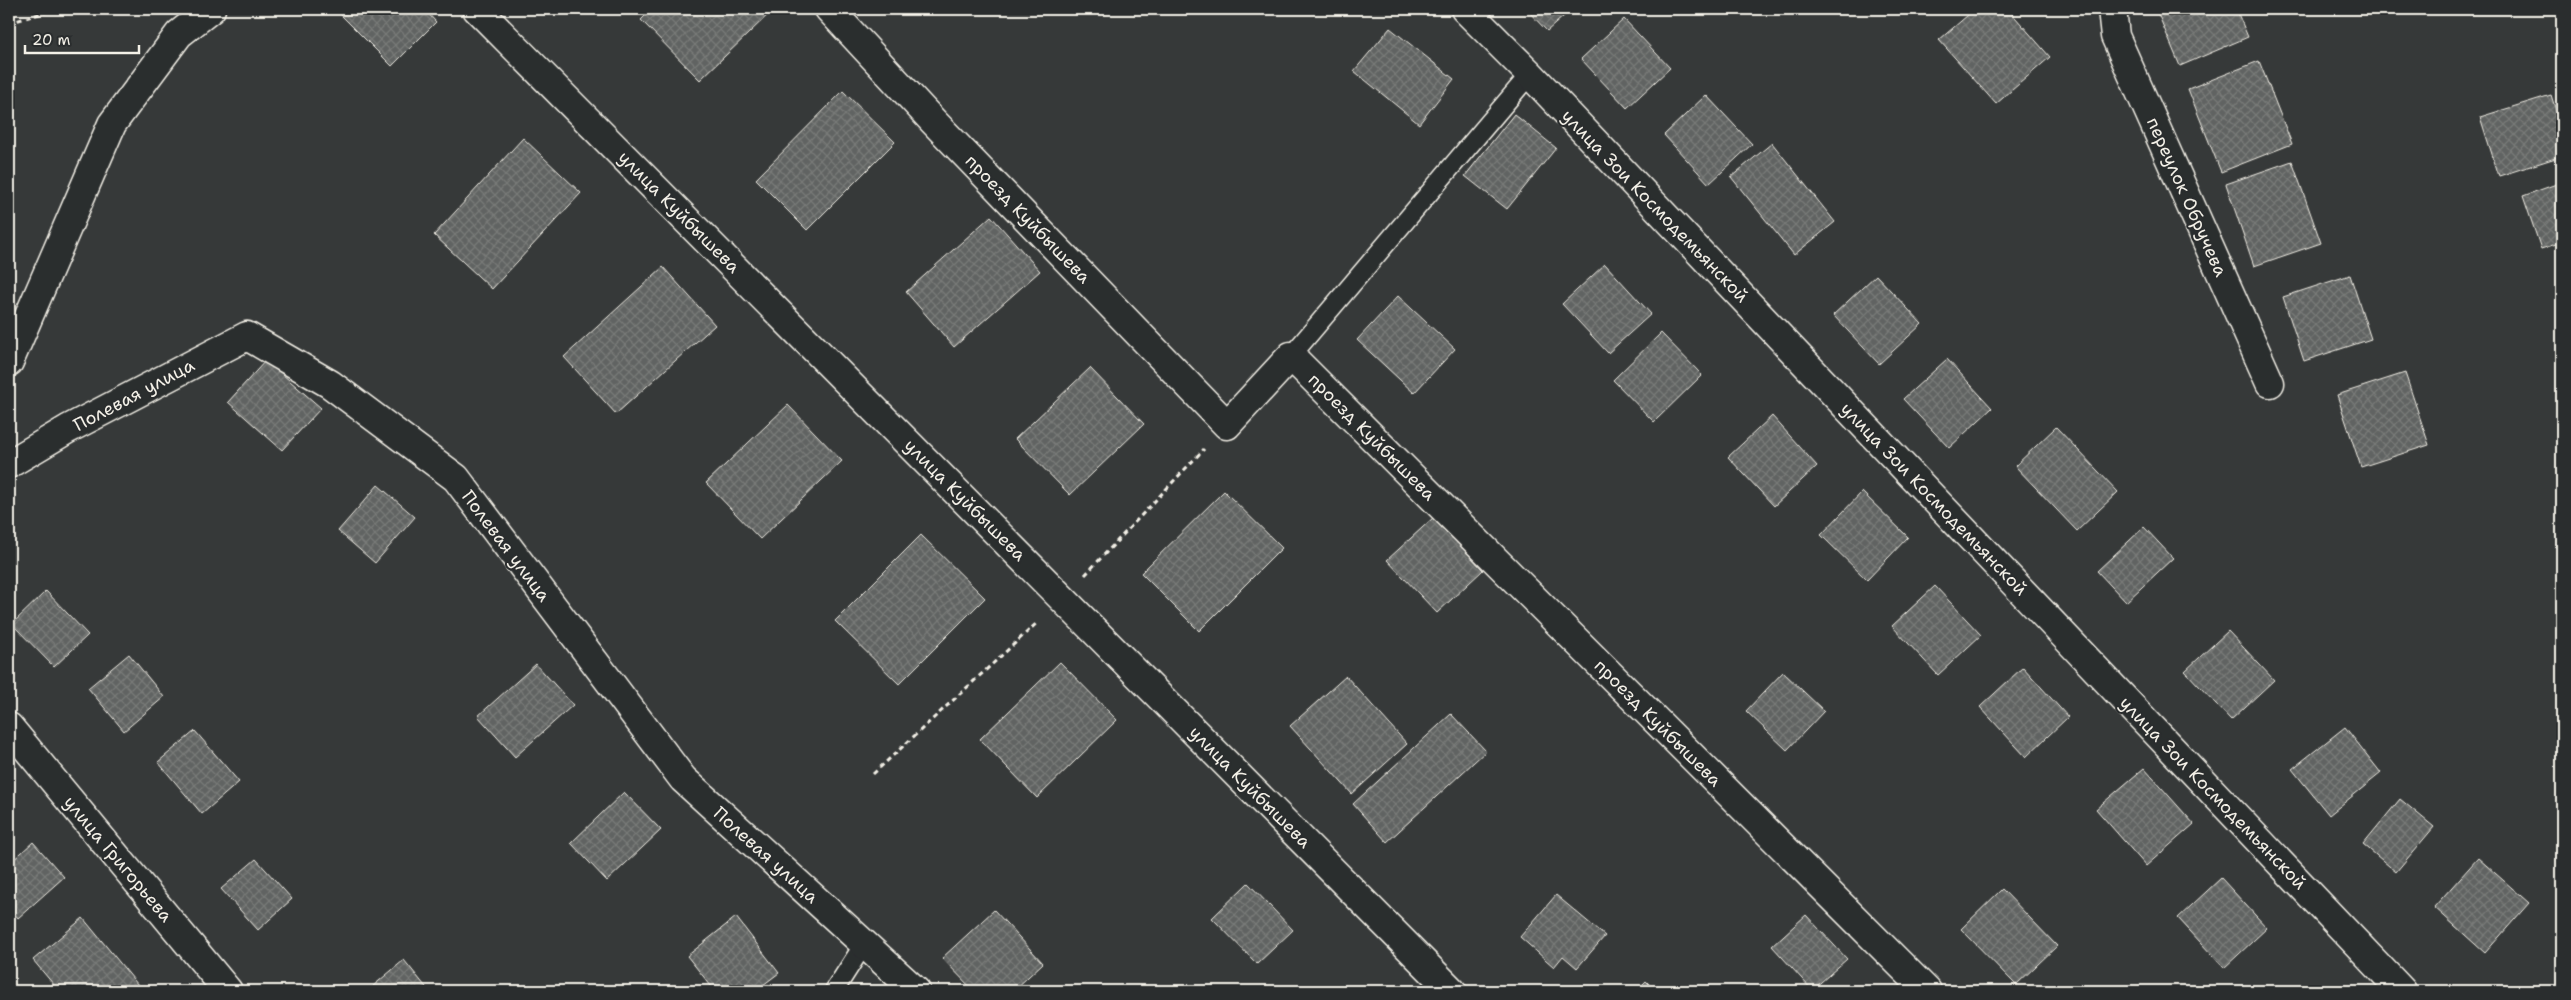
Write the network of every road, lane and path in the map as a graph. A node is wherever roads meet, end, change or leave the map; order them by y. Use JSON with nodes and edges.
{"nodes":[{"id":1,"x":56,"y":9,"type":"edge"},
{"id":2,"x":210,"y":9,"type":"edge"},
{"id":3,"x":477,"y":9,"type":"edge"},
{"id":4,"x":829,"y":9,"type":"edge"},
{"id":5,"x":1465,"y":9,"type":"edge"},
{"id":6,"x":2112,"y":9,"type":"edge"},
{"id":7,"x":9,"y":24,"type":"edge"},
{"id":8,"x":1530,"y":74,"type":"junction"},
{"id":9,"x":1291,"y":356,"type":"junction"},
{"id":10,"x":9,"y":362,"type":"edge"},
{"id":11,"x":2270,"y":383,"type":"dead end"},
{"id":12,"x":9,"y":464,"type":"edge"},
{"id":13,"x":9,"y":727,"type":"edge"},
{"id":14,"x":864,"y":944,"type":"junction"},
{"id":15,"x":228,"y":991,"type":"edge"},
{"id":16,"x":834,"y":991,"type":"edge"},
{"id":17,"x":916,"y":991,"type":"edge"},
{"id":18,"x":1452,"y":991,"type":"edge"},
{"id":19,"x":1927,"y":991,"type":"edge"},
{"id":20,"x":2402,"y":991,"type":"edge"}],
"edges":[{"from":1,"to":7,"type":"path"},
{"from":2,"to":10,"type":"street"},
{"from":3,"to":18,"type":"street","name":"улица Куйбышева"},
{"from":4,"to":9,"type":"street","name":"проезд Куйбышева"},
{"from":5,"to":8,"type":"street","name":"улица Зои Космодемьянской"},
{"from":6,"to":11,"type":"street","name":"переулок Обручева"},
{"from":8,"to":9,"type":"lane"},
{"from":8,"to":20,"type":"street","name":"улица Зои Космодемьянской"},
{"from":9,"to":19,"type":"street","name":"проезд Куйбышева"},
{"from":12,"to":14,"type":"street","name":"Полевая улица"},
{"from":13,"to":15,"type":"street","name":"улица Григорьева"},
{"from":14,"to":16,"type":"lane"},
{"from":14,"to":17,"type":"street","name":"Полевая улица"}]}
